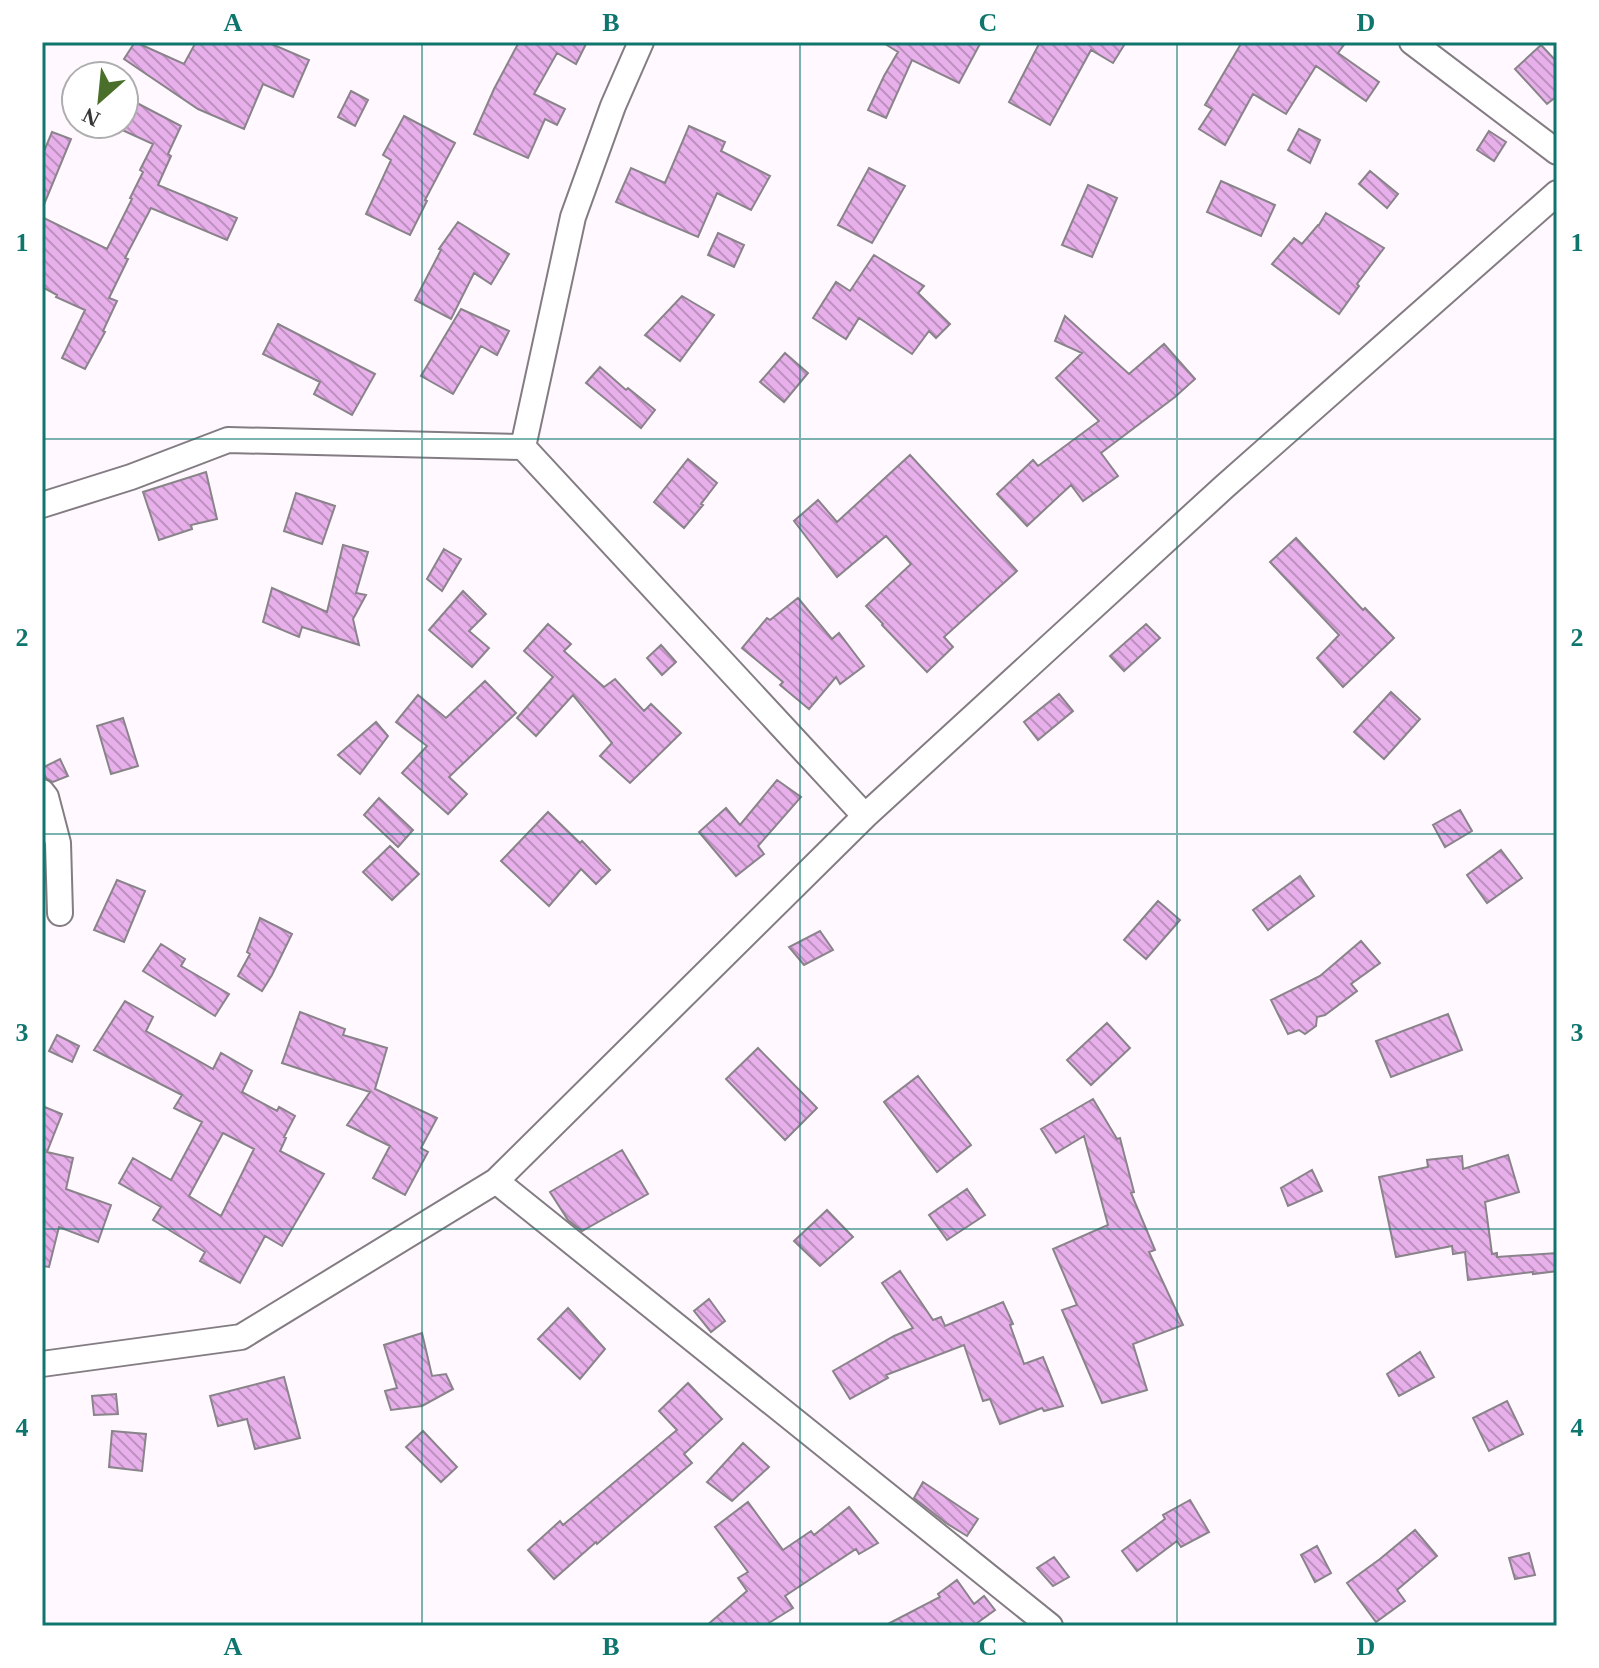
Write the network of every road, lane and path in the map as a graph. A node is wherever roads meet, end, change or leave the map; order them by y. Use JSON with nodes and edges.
{"nodes":[{"id":1,"x":641,"y":42,"type":"edge"},
{"id":2,"x":1412,"y":42,"type":"edge"},
{"id":3,"x":1557,"y":152,"type":"edge"},
{"id":4,"x":1557,"y":193,"type":"edge"},
{"id":5,"x":523,"y":447,"type":"junction"},
{"id":6,"x":42,"y":505,"type":"edge"},
{"id":7,"x":42,"y":792,"type":"edge"},
{"id":8,"x":865,"y":816,"type":"junction"},
{"id":9,"x":60,"y":913,"type":"dead end"},
{"id":10,"x":496,"y":1181,"type":"junction"},
{"id":11,"x":42,"y":1364,"type":"edge"},
{"id":12,"x":1050,"y":1626,"type":"edge"}],
"edges":[{"from":1,"to":5,"type":"street"},
{"from":2,"to":3,"type":"street"},
{"from":4,"to":8,"type":"street"},
{"from":5,"to":6,"type":"street"},
{"from":5,"to":8,"type":"street"},
{"from":7,"to":9,"type":"street"},
{"from":8,"to":10,"type":"street"},
{"from":10,"to":11,"type":"street"},
{"from":10,"to":12,"type":"street"}]}
